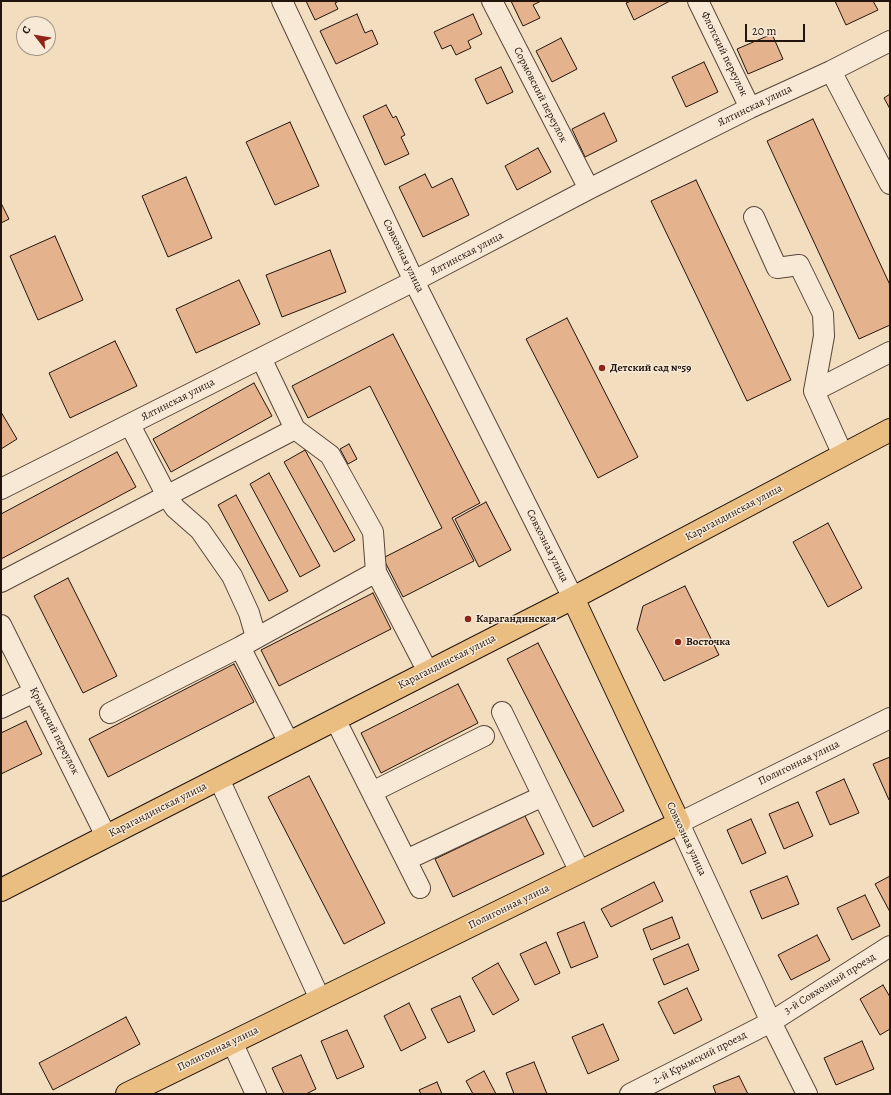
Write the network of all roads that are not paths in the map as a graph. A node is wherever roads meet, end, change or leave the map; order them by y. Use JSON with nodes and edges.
{"nodes":[{"id":1,"x":282,"y":1,"type":"edge"},
{"id":2,"x":492,"y":1,"type":"edge"},
{"id":3,"x":698,"y":1,"type":"edge"},
{"id":4,"x":890,"y":41,"type":"edge"},
{"id":5,"x":831,"y":71,"type":"junction"},
{"id":6,"x":750,"y":108,"type":"junction"},
{"id":7,"x":890,"y":184,"type":"edge"},
{"id":8,"x":589,"y":189,"type":"junction"},
{"id":9,"x":754,"y":217,"type":"dead end"},
{"id":10,"x":414,"y":281,"type":"junction"},
{"id":11,"x":890,"y":352,"type":"edge"},
{"id":12,"x":261,"y":358,"type":"junction"},
{"id":13,"x":814,"y":391,"type":"junction"},
{"id":14,"x":130,"y":424,"type":"junction"},
{"id":15,"x":294,"y":429,"type":"junction"},
{"id":16,"x":890,"y":430,"type":"edge"},
{"id":17,"x":843,"y":455,"type":"junction"},
{"id":18,"x":1,"y":489,"type":"edge"},
{"id":19,"x":167,"y":496,"type":"junction"},
{"id":20,"x":376,"y":572,"type":"junction"},
{"id":21,"x":1,"y":582,"type":"edge"},
{"id":22,"x":573,"y":598,"type":"junction"},
{"id":23,"x":1,"y":625,"type":"edge"},
{"id":24,"x":248,"y":642,"type":"junction"},
{"id":25,"x":428,"y":672,"type":"junction"},
{"id":26,"x":34,"y":692,"type":"junction"},
{"id":27,"x":1,"y":708,"type":"edge"},
{"id":28,"x":502,"y":712,"type":"dead end"},
{"id":29,"x":110,"y":713,"type":"dead end"},
{"id":30,"x":890,"y":718,"type":"edge"},
{"id":31,"x":335,"y":719,"type":"junction"},
{"id":32,"x":484,"y":736,"type":"dead end"},
{"id":33,"x":289,"y":743,"type":"junction"},
{"id":34,"x":219,"y":778,"type":"junction"},
{"id":35,"x":372,"y":792,"type":"junction"},
{"id":36,"x":543,"y":796,"type":"junction"},
{"id":37,"x":679,"y":823,"type":"junction"},
{"id":38,"x":106,"y":836,"type":"junction"},
{"id":39,"x":406,"y":860,"type":"junction"},
{"id":40,"x":580,"y":872,"type":"junction"},
{"id":41,"x":420,"y":888,"type":"dead end"},
{"id":42,"x":1,"y":890,"type":"edge"},
{"id":43,"x":890,"y":946,"type":"edge"},
{"id":44,"x":320,"y":999,"type":"junction"},
{"id":45,"x":771,"y":1022,"type":"junction"},
{"id":46,"x":232,"y":1042,"type":"junction"},
{"id":47,"x":127,"y":1094,"type":"edge"},
{"id":48,"x":256,"y":1094,"type":"edge"},
{"id":49,"x":630,"y":1094,"type":"edge"},
{"id":50,"x":807,"y":1094,"type":"edge"}],
"edges":[{"from":1,"to":10,"type":"street","name":"Совхозная улица"},
{"from":2,"to":8,"type":"street","name":"Сормовский переулок"},
{"from":3,"to":6,"type":"street","name":"Флотский переулок"},
{"from":4,"to":5,"type":"street","name":"Ялтинская улица"},
{"from":5,"to":6,"type":"street","name":"Ялтинская улица"},
{"from":5,"to":7,"type":"street"},
{"from":6,"to":8,"type":"street","name":"Ялтинская улица"},
{"from":8,"to":10,"type":"street","name":"Ялтинская улица"},
{"from":9,"to":13,"type":"street"},
{"from":10,"to":12,"type":"street","name":"Ялтинская улица"},
{"from":10,"to":22,"type":"street","name":"Совхозная улица"},
{"from":11,"to":13,"type":"street"},
{"from":12,"to":14,"type":"street","name":"Ялтинская улица"},
{"from":12,"to":15,"type":"street"},
{"from":13,"to":17,"type":"street"},
{"from":14,"to":18,"type":"street","name":"Ялтинская улица"},
{"from":14,"to":19,"type":"street"},
{"from":15,"to":19,"type":"street"},
{"from":15,"to":20,"type":"street"},
{"from":16,"to":17,"type":"main road","name":"Карагандинская улица"},
{"from":17,"to":22,"type":"main road","name":"Карагандинская улица"},
{"from":19,"to":21,"type":"street"},
{"from":19,"to":24,"type":"street"},
{"from":20,"to":24,"type":"street"},
{"from":20,"to":25,"type":"street"},
{"from":22,"to":25,"type":"main road","name":"Карагандинская улица"},
{"from":22,"to":37,"type":"main road","name":"Совхозная улица"},
{"from":23,"to":26,"type":"street","name":"Крымский переулок"},
{"from":24,"to":29,"type":"street"},
{"from":24,"to":33,"type":"street"},
{"from":25,"to":31,"type":"main road","name":"Карагандинская улица"},
{"from":26,"to":27,"type":"street"},
{"from":26,"to":38,"type":"street","name":"Крымский переулок"},
{"from":28,"to":36,"type":"street"},
{"from":30,"to":37,"type":"street","name":"Полигонная улица"},
{"from":31,"to":33,"type":"main road","name":"Карагандинская улица"},
{"from":31,"to":35,"type":"street"},
{"from":32,"to":35,"type":"street"},
{"from":33,"to":34,"type":"main road","name":"Карагандинская улица"},
{"from":34,"to":38,"type":"main road","name":"Карагандинская улица"},
{"from":34,"to":44,"type":"street"},
{"from":35,"to":39,"type":"street"},
{"from":36,"to":39,"type":"street"},
{"from":36,"to":40,"type":"street"},
{"from":37,"to":40,"type":"main road","name":"Полигонная улица"},
{"from":37,"to":45,"type":"street","name":"Совхозная улица"},
{"from":38,"to":42,"type":"main road","name":"Карагандинская улица"},
{"from":39,"to":41,"type":"street"},
{"from":40,"to":44,"type":"main road","name":"Полигонная улица"},
{"from":43,"to":45,"type":"street","name":"3-й Совхозный проезд"},
{"from":44,"to":46,"type":"main road","name":"Полигонная улица"},
{"from":45,"to":49,"type":"street","name":"2-й Крымский проезд"},
{"from":45,"to":50,"type":"street","name":"Совхозная улица"},
{"from":46,"to":47,"type":"main road","name":"Полигонная улица"},
{"from":46,"to":48,"type":"street"}]}
